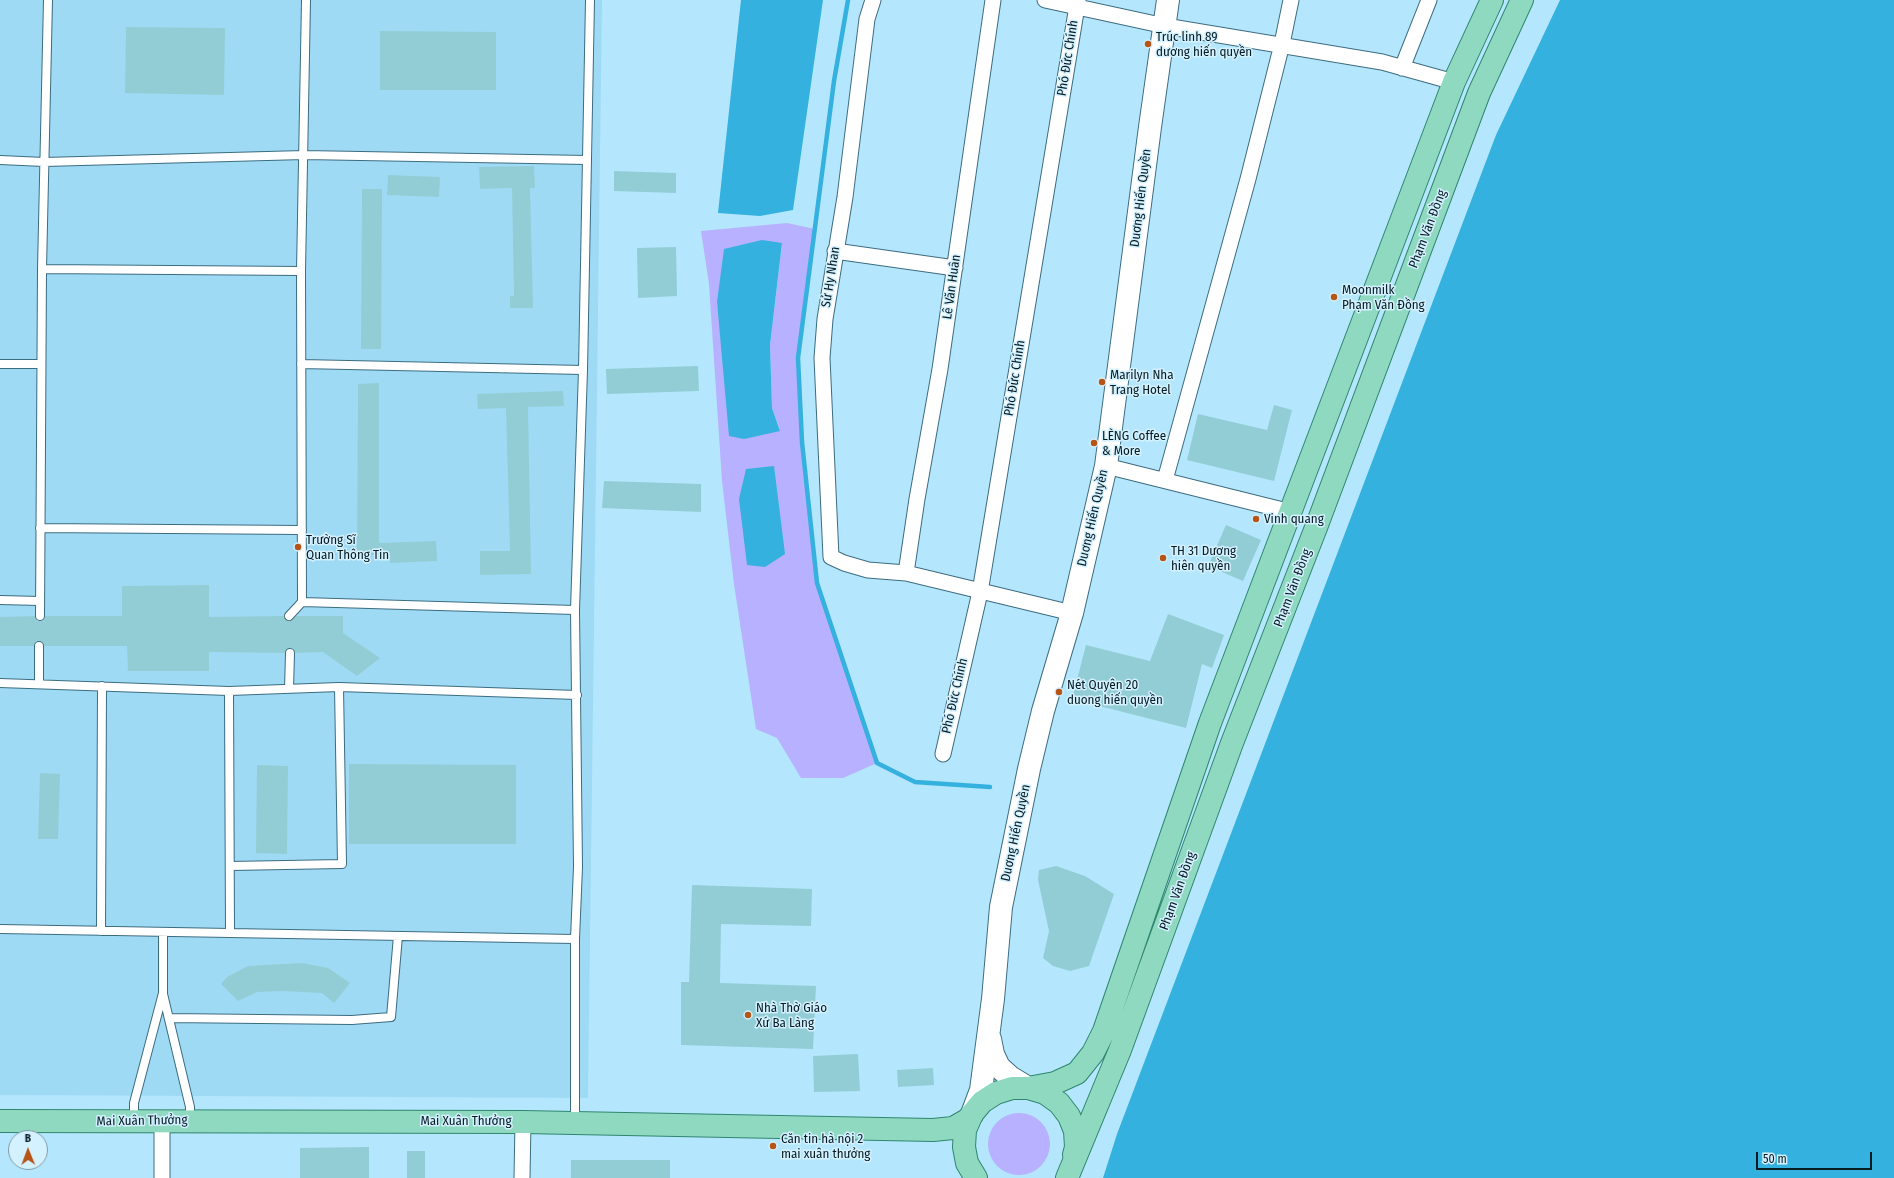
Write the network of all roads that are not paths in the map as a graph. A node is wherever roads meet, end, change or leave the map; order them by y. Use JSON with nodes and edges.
{"nodes":[{"id":1,"x":48,"y":0,"type":"edge"},
{"id":2,"x":306,"y":0,"type":"edge"},
{"id":3,"x":590,"y":0,"type":"edge"},
{"id":4,"x":873,"y":0,"type":"edge"},
{"id":5,"x":993,"y":0,"type":"edge"},
{"id":6,"x":1045,"y":0,"type":"edge"},
{"id":7,"x":1168,"y":0,"type":"edge"},
{"id":8,"x":1291,"y":0,"type":"edge"},
{"id":9,"x":1429,"y":0,"type":"edge"},
{"id":10,"x":1492,"y":0,"type":"edge"},
{"id":11,"x":1522,"y":0,"type":"edge"},
{"id":12,"x":1077,"y":3,"type":"edge"},
{"id":13,"x":1165,"y":26,"type":"junction"},
{"id":14,"x":1282,"y":44,"type":"junction"},
{"id":15,"x":1402,"y":68,"type":"junction"},
{"id":16,"x":1454,"y":82,"type":"junction"},
{"id":17,"x":1479,"y":93,"type":"junction"},
{"id":18,"x":304,"y":156,"type":"junction"},
{"id":19,"x":0,"y":160,"type":"edge"},
{"id":20,"x":587,"y":160,"type":"junction"},
{"id":21,"x":44,"y":162,"type":"junction"},
{"id":22,"x":835,"y":251,"type":"junction"},
{"id":23,"x":955,"y":268,"type":"junction"},
{"id":24,"x":42,"y":269,"type":"junction"},
{"id":25,"x":301,"y":271,"type":"junction"},
{"id":26,"x":0,"y":364,"type":"edge"},
{"id":27,"x":41,"y":364,"type":"junction"},
{"id":28,"x":301,"y":364,"type":"junction"},
{"id":29,"x":583,"y":370,"type":"junction"},
{"id":30,"x":1106,"y":466,"type":"junction"},
{"id":31,"x":1165,"y":480,"type":"junction"},
{"id":32,"x":1291,"y":512,"type":"junction"},
{"id":33,"x":40,"y":528,"type":"junction"},
{"id":34,"x":302,"y":530,"type":"junction"},
{"id":35,"x":906,"y":574,"type":"junction"},
{"id":36,"x":980,"y":592,"type":"junction"},
{"id":37,"x":0,"y":600,"type":"edge"},
{"id":38,"x":40,"y":601,"type":"junction"},
{"id":39,"x":302,"y":602,"type":"junction"},
{"id":40,"x":576,"y":610,"type":"junction"},
{"id":41,"x":1072,"y":613,"type":"junction"},
{"id":42,"x":40,"y":616,"type":"dead end"},
{"id":43,"x":289,"y":616,"type":"dead end"},
{"id":44,"x":39,"y":646,"type":"dead end"},
{"id":45,"x":290,"y":653,"type":"dead end"},
{"id":46,"x":0,"y":683,"type":"edge"},
{"id":47,"x":39,"y":683,"type":"junction"},
{"id":48,"x":102,"y":686,"type":"junction"},
{"id":49,"x":340,"y":687,"type":"junction"},
{"id":50,"x":288,"y":689,"type":"junction"},
{"id":51,"x":230,"y":691,"type":"junction"},
{"id":52,"x":577,"y":694,"type":"junction"},
{"id":53,"x":943,"y":754,"type":"dead end"},
{"id":54,"x":230,"y":866,"type":"junction"},
{"id":55,"x":0,"y":929,"type":"edge"},
{"id":56,"x":101,"y":931,"type":"junction"},
{"id":57,"x":163,"y":932,"type":"junction"},
{"id":58,"x":230,"y":933,"type":"junction"},
{"id":59,"x":398,"y":936,"type":"junction"},
{"id":60,"x":575,"y":939,"type":"junction"},
{"id":61,"x":162,"y":993,"type":"junction"},
{"id":62,"x":169,"y":1018,"type":"junction"},
{"id":63,"x":989,"y":1030,"type":"junction"},
{"id":64,"x":1028,"y":1088,"type":"junction"},
{"id":65,"x":972,"y":1114,"type":"junction"},
{"id":66,"x":190,"y":1120,"type":"junction"},
{"id":67,"x":0,"y":1121,"type":"edge"},
{"id":68,"x":162,"y":1121,"type":"junction"},
{"id":69,"x":133,"y":1122,"type":"junction"},
{"id":70,"x":523,"y":1122,"type":"junction"},
{"id":71,"x":575,"y":1123,"type":"junction"},
{"id":72,"x":933,"y":1130,"type":"junction"},
{"id":73,"x":970,"y":1173,"type":"edge"},
{"id":74,"x":1068,"y":1173,"type":"edge"},
{"id":75,"x":162,"y":1178,"type":"edge"},
{"id":76,"x":522,"y":1178,"type":"edge"}],
"edges":[{"from":1,"to":21,"type":"lane"},
{"from":2,"to":18,"type":"lane"},
{"from":3,"to":20,"type":"lane"},
{"from":4,"to":22,"type":"street","name":"Sử Hy Nhan"},
{"from":5,"to":23,"type":"street","name":"Lê Văn Huân"},
{"from":6,"to":12,"type":"street"},
{"from":7,"to":13,"type":"street","name":"Duơng Hiến Quyền"},
{"from":8,"to":14,"type":"street"},
{"from":9,"to":15,"type":"street"},
{"from":10,"to":16,"type":"main road","name":"Phạm Văn Đồng"},
{"from":11,"to":17,"type":"main road","name":"Phạm Văn Đồng"},
{"from":12,"to":13,"type":"street"},
{"from":12,"to":36,"type":"street","name":"Phó Đức Chính"},
{"from":13,"to":14,"type":"street"},
{"from":13,"to":30,"type":"street","name":"Duơng Hiến Quyền"},
{"from":14,"to":15,"type":"street"},
{"from":14,"to":31,"type":"street"},
{"from":15,"to":16,"type":"street"},
{"from":16,"to":17,"type":"main road"},
{"from":16,"to":32,"type":"main road","name":"Phạm Văn Đồng"},
{"from":17,"to":74,"type":"main road","name":"Phạm Văn Đồng"},
{"from":18,"to":20,"type":"lane"},
{"from":18,"to":21,"type":"lane"},
{"from":18,"to":25,"type":"lane"},
{"from":19,"to":21,"type":"lane"},
{"from":20,"to":29,"type":"lane"},
{"from":21,"to":24,"type":"lane"},
{"from":22,"to":23,"type":"street"},
{"from":22,"to":35,"type":"street","name":"Sử Hy Nhan"},
{"from":23,"to":35,"type":"street","name":"Lê Văn Huân"},
{"from":24,"to":25,"type":"lane"},
{"from":24,"to":27,"type":"lane"},
{"from":25,"to":28,"type":"lane"},
{"from":26,"to":27,"type":"lane"},
{"from":27,"to":33,"type":"lane"},
{"from":28,"to":29,"type":"lane"},
{"from":28,"to":34,"type":"lane"},
{"from":29,"to":40,"type":"lane"},
{"from":30,"to":31,"type":"street"},
{"from":30,"to":41,"type":"street","name":"Duơng Hiến Quyền"},
{"from":31,"to":32,"type":"street"},
{"from":32,"to":64,"type":"main road","name":"Phạm Văn Đồng"},
{"from":33,"to":34,"type":"lane"},
{"from":33,"to":38,"type":"lane"},
{"from":34,"to":39,"type":"lane"},
{"from":35,"to":36,"type":"street"},
{"from":36,"to":41,"type":"street"},
{"from":36,"to":53,"type":"street","name":"Phó Đức Chính"},
{"from":37,"to":38,"type":"lane"},
{"from":38,"to":42,"type":"lane"},
{"from":39,"to":40,"type":"lane"},
{"from":39,"to":43,"type":"lane"},
{"from":40,"to":52,"type":"lane"},
{"from":41,"to":63,"type":"street","name":"Duơng Hiến Quyền"},
{"from":44,"to":47,"type":"lane"},
{"from":45,"to":50,"type":"lane"},
{"from":46,"to":47,"type":"lane"},
{"from":47,"to":48,"type":"lane"},
{"from":48,"to":51,"type":"lane"},
{"from":48,"to":56,"type":"lane"},
{"from":49,"to":50,"type":"lane"},
{"from":49,"to":52,"type":"lane"},
{"from":49,"to":54,"type":"lane"},
{"from":50,"to":51,"type":"lane"},
{"from":51,"to":54,"type":"lane"},
{"from":52,"to":60,"type":"lane"},
{"from":54,"to":58,"type":"lane"},
{"from":55,"to":56,"type":"lane"},
{"from":56,"to":57,"type":"lane"},
{"from":57,"to":58,"type":"lane"},
{"from":57,"to":61,"type":"lane"},
{"from":58,"to":59,"type":"lane"},
{"from":59,"to":60,"type":"lane"},
{"from":59,"to":62,"type":"lane"},
{"from":60,"to":71,"type":"lane"},
{"from":61,"to":62,"type":"lane"},
{"from":61,"to":69,"type":"lane"},
{"from":62,"to":66,"type":"lane"},
{"from":63,"to":64,"type":"street","name":"Duơng Hiến Quyền"},
{"from":63,"to":65,"type":"street","name":"Duơng Hiến Quyền"},
{"from":64,"to":65,"type":"main road","name":"Phạm Văn Đồng"},
{"from":64,"to":74,"type":"main road"},
{"from":65,"to":72,"type":"main road","name":"Mai Xuân Thưởng"},
{"from":65,"to":73,"type":"main road"},
{"from":66,"to":68,"type":"main road","name":"Mai Xuân Thưởng"},
{"from":66,"to":70,"type":"main road","name":"Mai Xuân Thưởng"},
{"from":67,"to":69,"type":"main road","name":"Mai Xuân Thưởng"},
{"from":68,"to":69,"type":"main road","name":"Mai Xuân Thưởng"},
{"from":68,"to":75,"type":"street"},
{"from":70,"to":71,"type":"main road","name":"Mai Xuân Thưởng"},
{"from":70,"to":76,"type":"street"},
{"from":71,"to":72,"type":"main road","name":"Mai Xuân Thưởng"},
{"from":72,"to":73,"type":"main road","name":"Mai Xuân Thưởng"}]}
